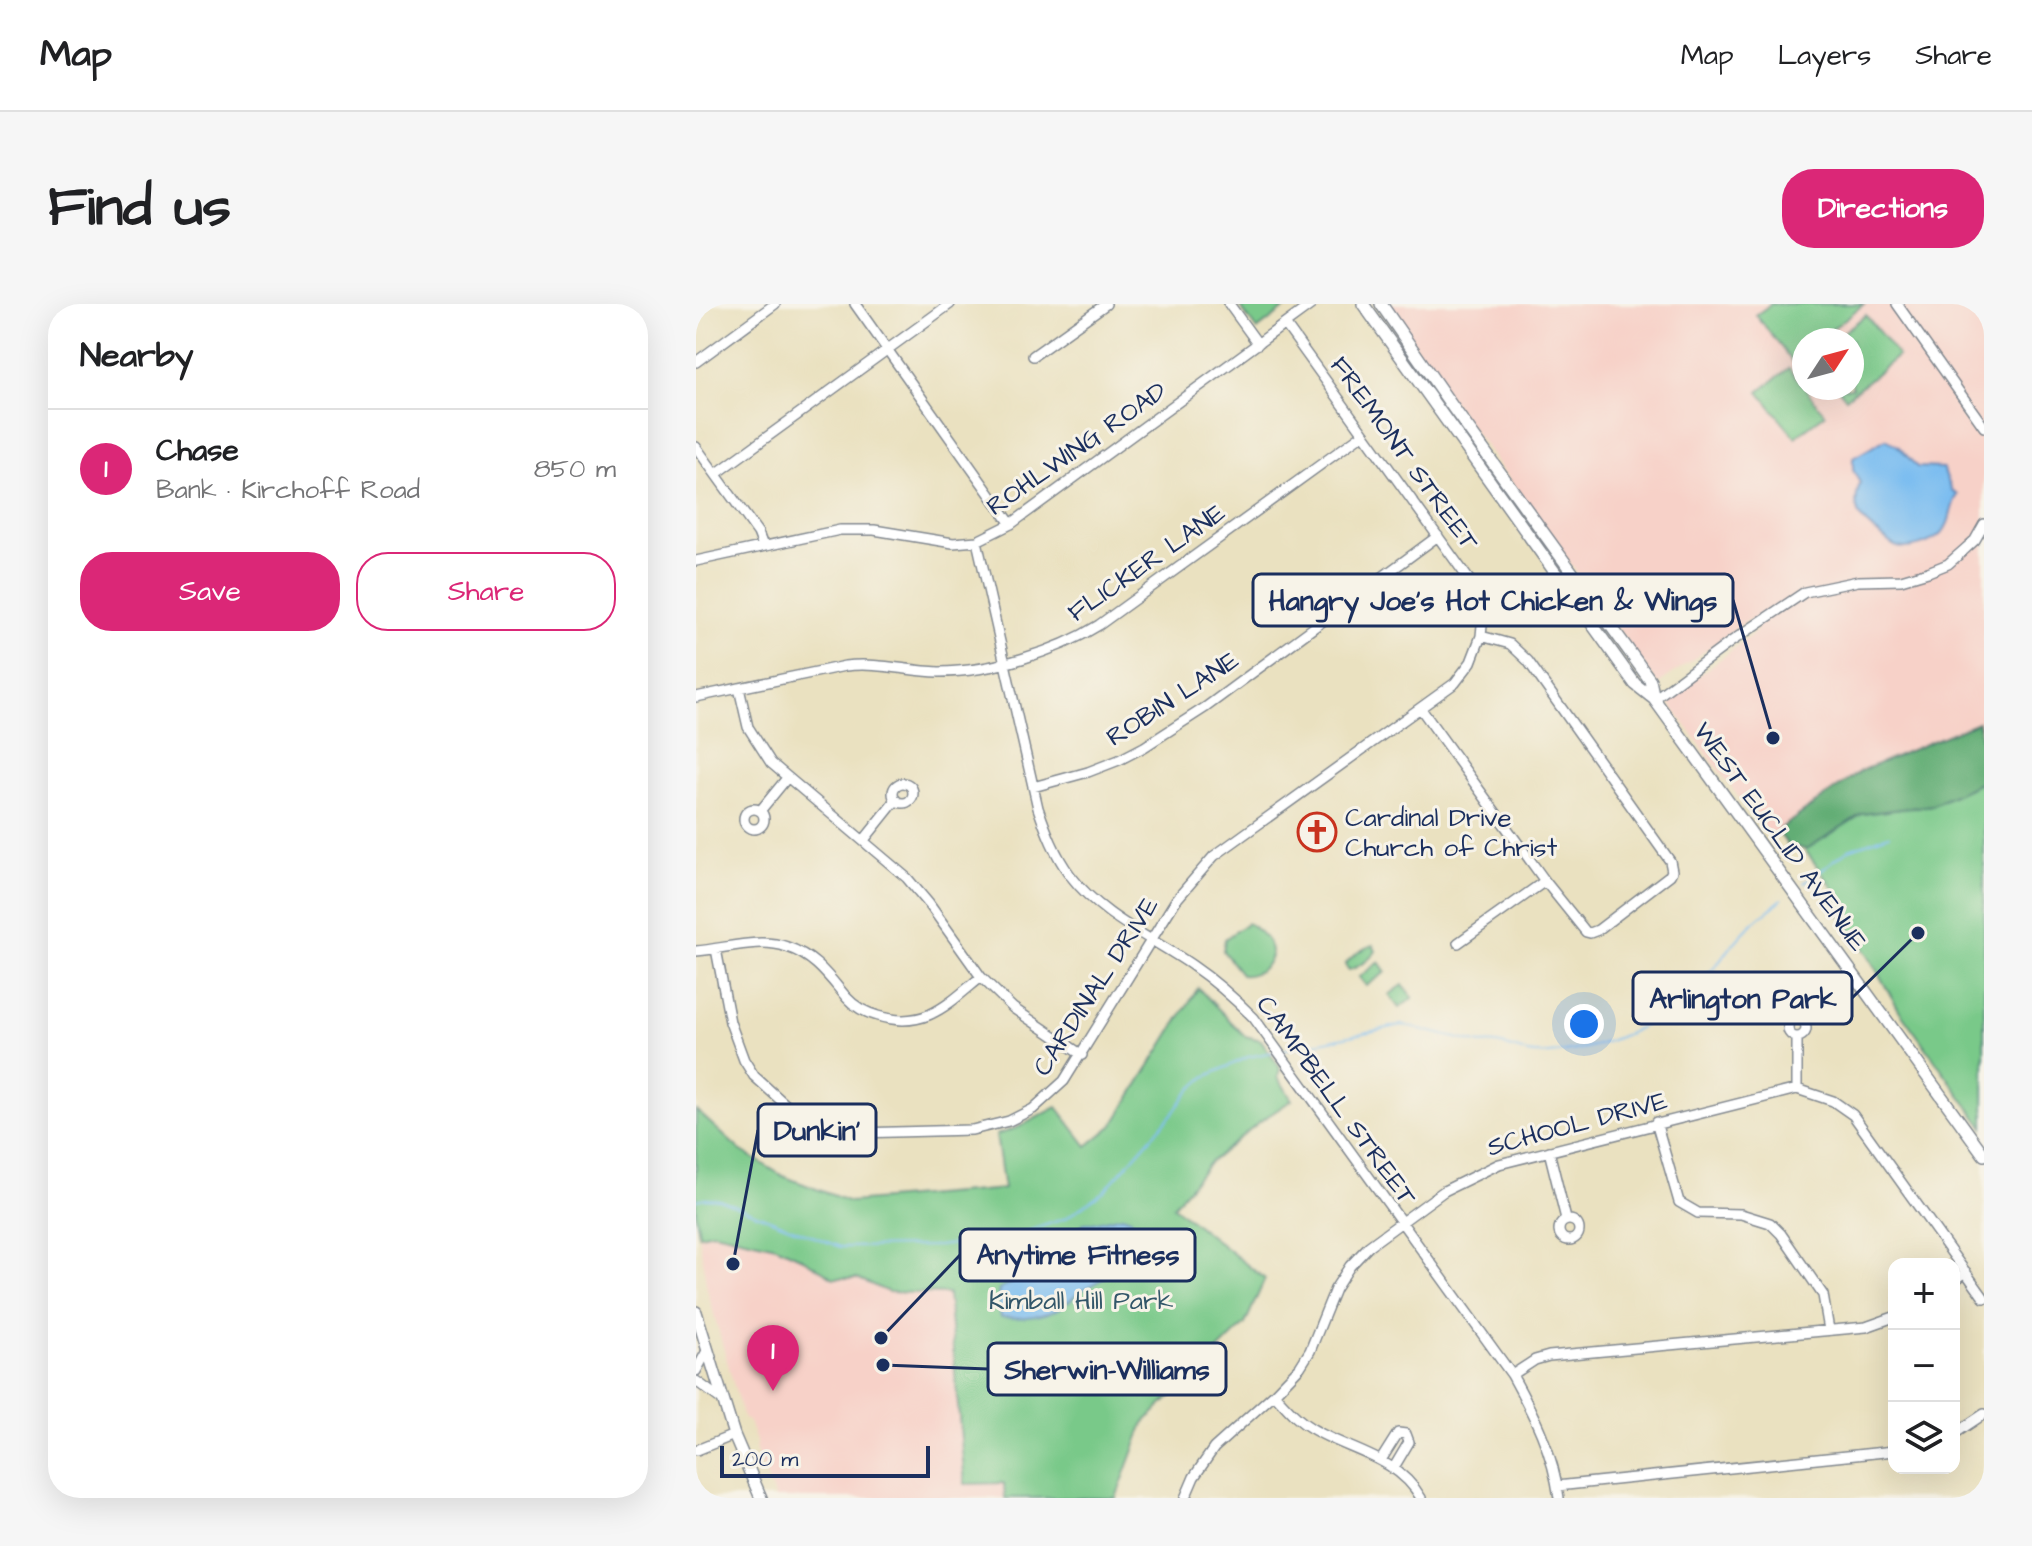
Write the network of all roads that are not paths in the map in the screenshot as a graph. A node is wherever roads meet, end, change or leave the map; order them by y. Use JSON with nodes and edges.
{"nodes":[{"id":1,"x":775,"y":304,"type":"edge"},
{"id":2,"x":855,"y":304,"type":"edge"},
{"id":3,"x":950,"y":304,"type":"edge"},
{"id":4,"x":1106,"y":304,"type":"edge"},
{"id":5,"x":1229,"y":304,"type":"edge"},
{"id":6,"x":1312,"y":304,"type":"edge"},
{"id":7,"x":1363,"y":304,"type":"edge"},
{"id":8,"x":1381,"y":304,"type":"edge"},
{"id":9,"x":1897,"y":304,"type":"edge"},
{"id":10,"x":1285,"y":324,"type":"junction"},
{"id":11,"x":1258,"y":344,"type":"junction"},
{"id":12,"x":887,"y":350,"type":"junction"},
{"id":13,"x":1033,"y":356,"type":"dead end"},
{"id":14,"x":696,"y":362,"type":"edge"},
{"id":15,"x":1984,"y":427,"type":"edge"},
{"id":16,"x":1363,"y":434,"type":"junction"},
{"id":17,"x":696,"y":447,"type":"edge"},
{"id":18,"x":716,"y":474,"type":"junction"},
{"id":19,"x":1011,"y":524,"type":"junction"},
{"id":20,"x":1984,"y":524,"type":"edge"},
{"id":21,"x":1438,"y":536,"type":"junction"},
{"id":22,"x":977,"y":541,"type":"junction"},
{"id":23,"x":763,"y":546,"type":"junction"},
{"id":24,"x":696,"y":561,"type":"edge"},
{"id":25,"x":1481,"y":636,"type":"junction"},
{"id":26,"x":1005,"y":662,"type":"junction"},
{"id":27,"x":739,"y":688,"type":"junction"},
{"id":28,"x":696,"y":697,"type":"edge"},
{"id":29,"x":1654,"y":699,"type":"junction"},
{"id":30,"x":1421,"y":709,"type":"junction"},
{"id":31,"x":787,"y":778,"type":"junction"},
{"id":32,"x":1033,"y":787,"type":"junction"},
{"id":33,"x":896,"y":800,"type":"dead end"},
{"id":34,"x":760,"y":811,"type":"dead end"},
{"id":35,"x":864,"y":840,"type":"junction"},
{"id":36,"x":1545,"y":881,"type":"junction"},
{"id":37,"x":1152,"y":940,"type":"junction"},
{"id":38,"x":1458,"y":943,"type":"dead end"},
{"id":39,"x":716,"y":949,"type":"junction"},
{"id":40,"x":696,"y":951,"type":"edge"},
{"id":41,"x":981,"y":977,"type":"junction"},
{"id":42,"x":1797,"y":1037,"type":"dead end"},
{"id":43,"x":1082,"y":1055,"type":"junction"},
{"id":44,"x":1797,"y":1089,"type":"junction"},
{"id":45,"x":1656,"y":1122,"type":"junction"},
{"id":46,"x":1549,"y":1151,"type":"junction"},
{"id":47,"x":1984,"y":1155,"type":"edge"},
{"id":48,"x":1566,"y":1219,"type":"dead end"},
{"id":49,"x":1400,"y":1222,"type":"junction"},
{"id":50,"x":1966,"y":1272,"type":"junction"},
{"id":51,"x":1960,"y":1276,"type":"edge"},
{"id":52,"x":1984,"y":1298,"type":"edge"},
{"id":53,"x":696,"y":1312,"type":"edge"},
{"id":54,"x":1888,"y":1319,"type":"edge"},
{"id":55,"x":698,"y":1329,"type":"edge"},
{"id":56,"x":1829,"y":1330,"type":"junction"},
{"id":57,"x":707,"y":1351,"type":"junction"},
{"id":58,"x":696,"y":1371,"type":"edge"},
{"id":59,"x":1512,"y":1375,"type":"junction"},
{"id":60,"x":696,"y":1381,"type":"edge"},
{"id":61,"x":1274,"y":1394,"type":"junction"},
{"id":62,"x":722,"y":1400,"type":"junction"},
{"id":63,"x":1984,"y":1414,"type":"edge"},
{"id":64,"x":1960,"y":1430,"type":"edge"},
{"id":65,"x":734,"y":1435,"type":"junction"},
{"id":66,"x":697,"y":1450,"type":"edge"},
{"id":67,"x":1888,"y":1452,"type":"edge"},
{"id":68,"x":1381,"y":1460,"type":"junction"},
{"id":69,"x":1393,"y":1469,"type":"junction"},
{"id":70,"x":1557,"y":1486,"type":"junction"},
{"id":71,"x":761,"y":1498,"type":"edge"},
{"id":72,"x":1185,"y":1498,"type":"edge"},
{"id":73,"x":1421,"y":1498,"type":"edge"},
{"id":74,"x":1559,"y":1498,"type":"edge"}],
"edges":[{"from":1,"to":14,"type":"street"},
{"from":2,"to":12,"type":"street"},
{"from":3,"to":12,"type":"street"},
{"from":4,"to":13,"type":"street"},
{"from":5,"to":11,"type":"street"},
{"from":6,"to":10,"type":"street","name":"ROHLWING ROAD"},
{"from":7,"to":29,"type":"main road","name":"WEST EUCLID AVENUE"},
{"from":8,"to":29,"type":"main road","name":"WEST EUCLID AVENUE"},
{"from":9,"to":15,"type":"street"},
{"from":10,"to":11,"type":"street","name":"ROHLWING ROAD"},
{"from":10,"to":16,"type":"street","name":"FREMONT STREET"},
{"from":11,"to":19,"type":"street","name":"ROHLWING ROAD"},
{"from":12,"to":18,"type":"street"},
{"from":12,"to":19,"type":"street"},
{"from":16,"to":21,"type":"street","name":"FREMONT STREET"},
{"from":16,"to":26,"type":"street","name":"FLICKER LANE"},
{"from":17,"to":18,"type":"street"},
{"from":18,"to":23,"type":"street"},
{"from":19,"to":22,"type":"street","name":"ROHLWING ROAD"},
{"from":20,"to":29,"type":"street"},
{"from":21,"to":25,"type":"street","name":"FREMONT STREET"},
{"from":21,"to":32,"type":"street","name":"ROBIN LANE"},
{"from":22,"to":23,"type":"street","name":"ROHLWING ROAD"},
{"from":22,"to":26,"type":"street","name":"CAMPBELL STREET"},
{"from":23,"to":24,"type":"street","name":"ROHLWING ROAD"},
{"from":25,"to":30,"type":"street","name":"CARDINAL DRIVE"},
{"from":25,"to":36,"type":"street"},
{"from":26,"to":27,"type":"street","name":"FLICKER LANE"},
{"from":26,"to":32,"type":"street","name":"CAMPBELL STREET"},
{"from":27,"to":28,"type":"street","name":"FLICKER LANE"},
{"from":27,"to":31,"type":"street"},
{"from":29,"to":47,"type":"main road","name":"WEST EUCLID AVENUE"},
{"from":30,"to":36,"type":"street"},
{"from":30,"to":37,"type":"street","name":"CARDINAL DRIVE"},
{"from":31,"to":34,"type":"street"},
{"from":31,"to":35,"type":"street"},
{"from":32,"to":37,"type":"street","name":"CAMPBELL STREET"},
{"from":33,"to":35,"type":"street"},
{"from":35,"to":41,"type":"street"},
{"from":36,"to":38,"type":"street"},
{"from":37,"to":43,"type":"street","name":"CARDINAL DRIVE"},
{"from":37,"to":49,"type":"street","name":"CAMPBELL STREET"},
{"from":39,"to":40,"type":"street"},
{"from":39,"to":41,"type":"street"},
{"from":39,"to":43,"type":"street","name":"CARDINAL DRIVE"},
{"from":41,"to":43,"type":"street"},
{"from":42,"to":44,"type":"street"},
{"from":44,"to":45,"type":"street","name":"SCHOOL DRIVE"},
{"from":44,"to":50,"type":"street"},
{"from":45,"to":46,"type":"street","name":"SCHOOL DRIVE"},
{"from":45,"to":56,"type":"street"},
{"from":46,"to":48,"type":"street"},
{"from":46,"to":49,"type":"street","name":"SCHOOL DRIVE"},
{"from":49,"to":59,"type":"street","name":"CAMPBELL STREET"},
{"from":49,"to":61,"type":"street","name":"SCHOOL DRIVE"},
{"from":50,"to":51,"type":"street"},
{"from":50,"to":52,"type":"street"},
{"from":53,"to":55,"type":"main road"},
{"from":54,"to":56,"type":"street"},
{"from":55,"to":57,"type":"main road"},
{"from":56,"to":59,"type":"street"},
{"from":57,"to":58,"type":"street"},
{"from":57,"to":62,"type":"main road"},
{"from":59,"to":70,"type":"street","name":"CAMPBELL STREET"},
{"from":60,"to":62,"type":"street"},
{"from":61,"to":68,"type":"street"},
{"from":61,"to":72,"type":"street","name":"SCHOOL DRIVE"},
{"from":62,"to":65,"type":"main road"},
{"from":63,"to":64,"type":"street"},
{"from":65,"to":66,"type":"street"},
{"from":65,"to":71,"type":"main road"},
{"from":67,"to":70,"type":"street"},
{"from":68,"to":69,"type":"street"},
{"from":68,"to":69,"type":"street"},
{"from":69,"to":73,"type":"street"},
{"from":70,"to":74,"type":"street","name":"CAMPBELL STREET"}]}
